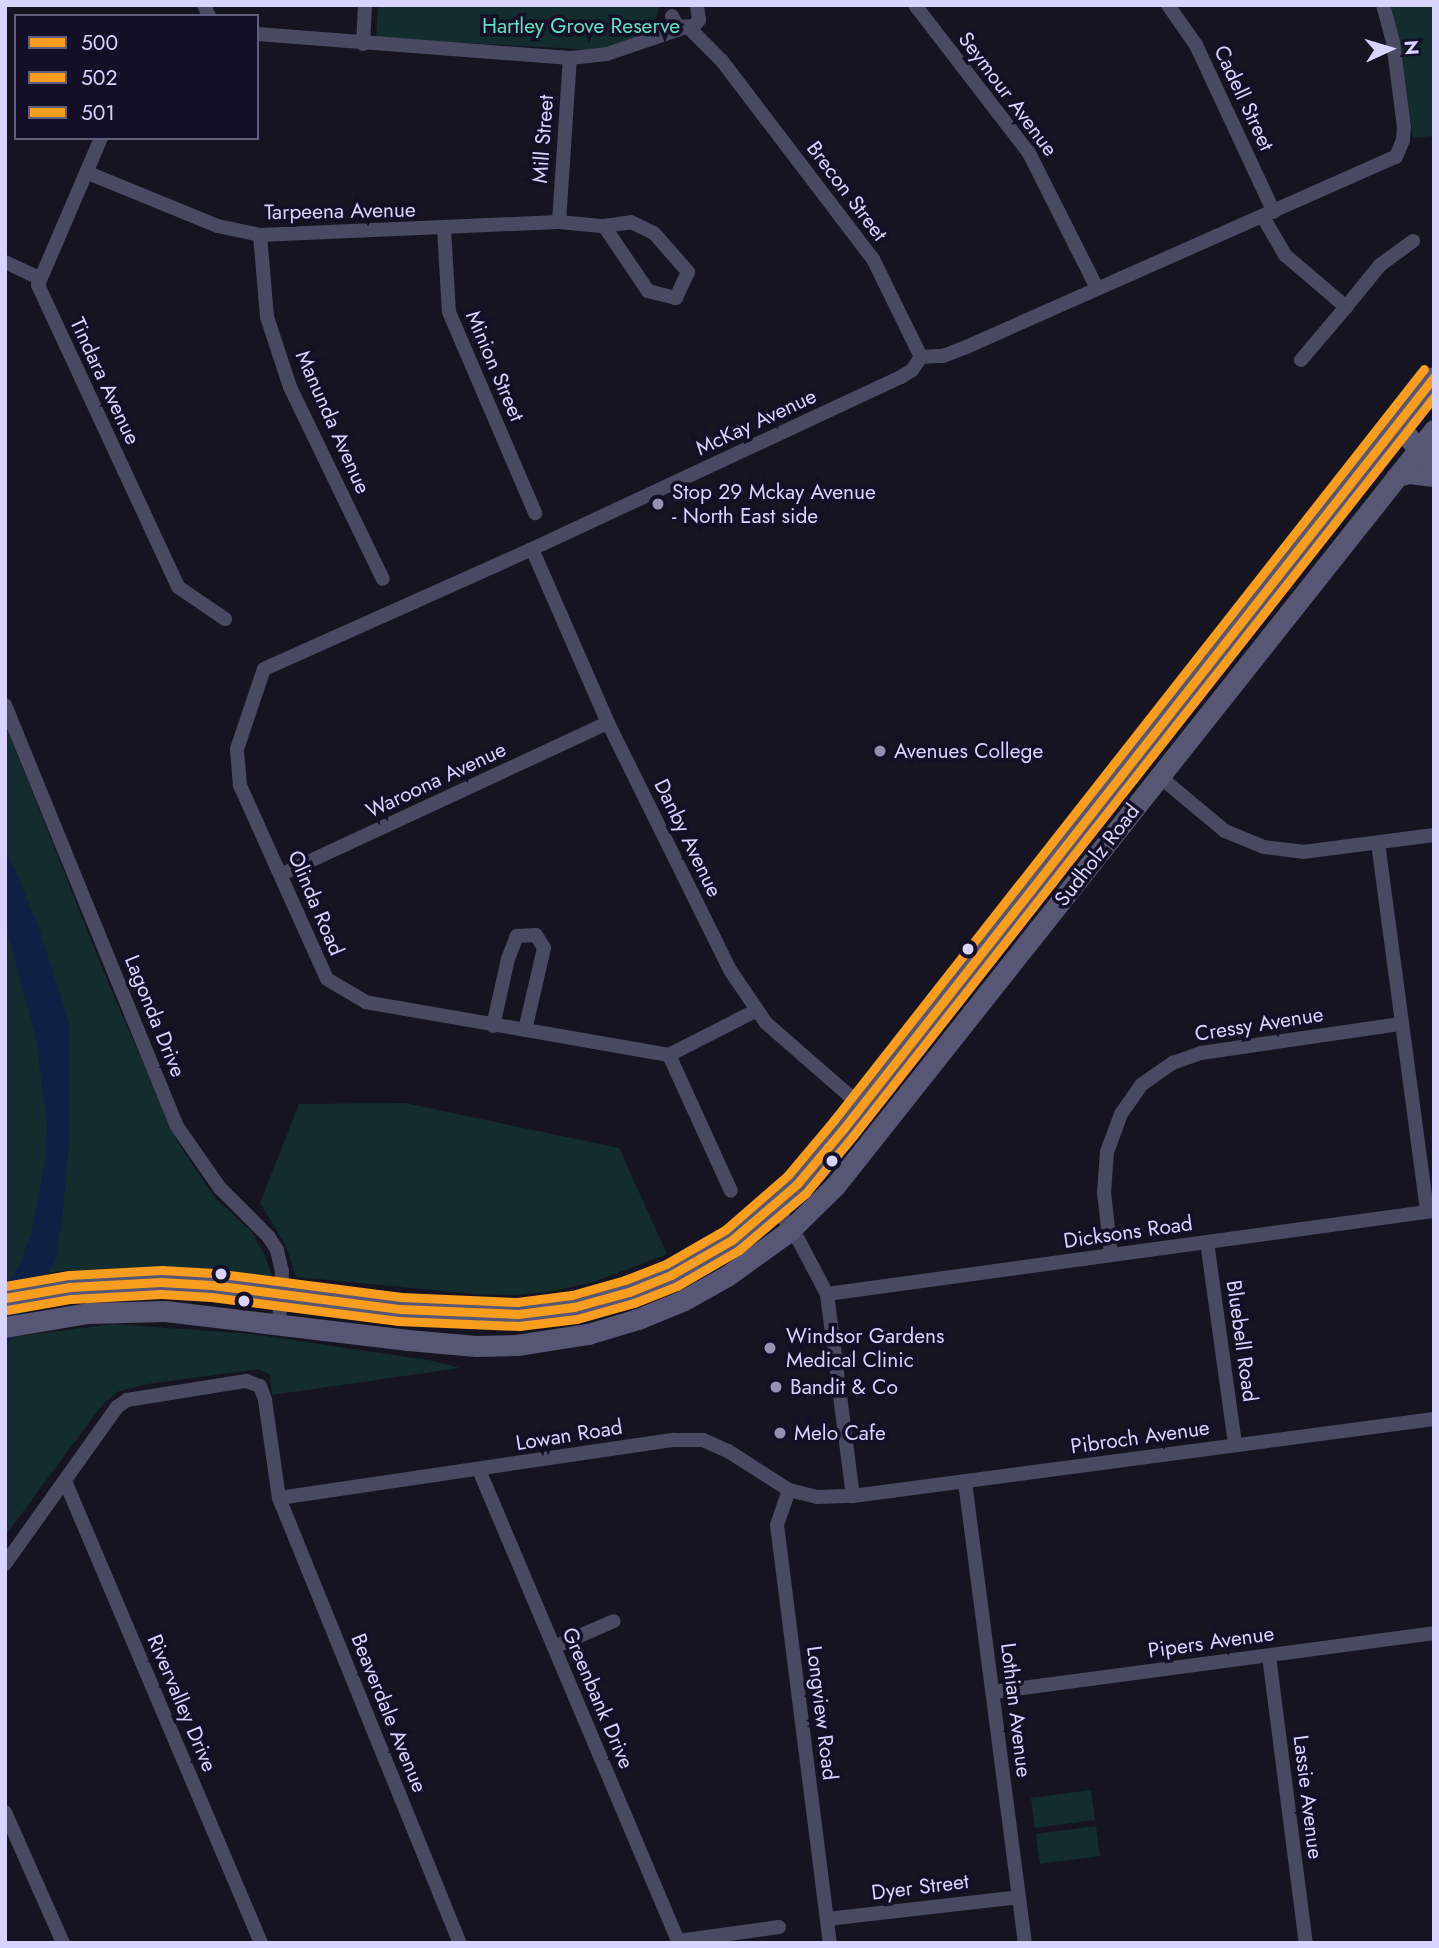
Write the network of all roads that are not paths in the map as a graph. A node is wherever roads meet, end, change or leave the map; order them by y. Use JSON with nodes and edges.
{"nodes":[{"id":1,"x":365,"y":5,"type":"edge"},
{"id":2,"x":915,"y":5,"type":"edge"},
{"id":3,"x":1168,"y":5,"type":"edge"},
{"id":4,"x":1383,"y":5,"type":"edge"},
{"id":5,"x":673,"y":10,"type":"edge"},
{"id":6,"x":692,"y":20,"type":"edge"},
{"id":7,"x":259,"y":34,"type":"edge"},
{"id":8,"x":656,"y":38,"type":"junction"},
{"id":9,"x":363,"y":44,"type":"junction"},
{"id":10,"x":570,"y":58,"type":"junction"},
{"id":11,"x":100,"y":140,"type":"edge"},
{"id":12,"x":88,"y":173,"type":"junction"},
{"id":13,"x":1268,"y":214,"type":"junction"},
{"id":14,"x":559,"y":222,"type":"junction"},
{"id":15,"x":604,"y":226,"type":"junction"},
{"id":16,"x":444,"y":229,"type":"junction"},
{"id":17,"x":260,"y":235,"type":"junction"},
{"id":18,"x":1413,"y":241,"type":"dead end"},
{"id":19,"x":5,"y":262,"type":"edge"},
{"id":20,"x":40,"y":278,"type":"junction"},
{"id":21,"x":1097,"y":288,"type":"junction"},
{"id":22,"x":1346,"y":306,"type":"junction"},
{"id":23,"x":921,"y":357,"type":"junction"},
{"id":24,"x":1301,"y":360,"type":"dead end"},
{"id":25,"x":1431,"y":384,"type":"edge"},
{"id":26,"x":1396,"y":423,"type":"junction"},
{"id":27,"x":1429,"y":445,"type":"edge"},
{"id":28,"x":1434,"y":476,"type":"edge"},
{"id":29,"x":1397,"y":477,"type":"junction"},
{"id":30,"x":535,"y":513,"type":"dead end"},
{"id":31,"x":532,"y":549,"type":"junction"},
{"id":32,"x":383,"y":579,"type":"dead end"},
{"id":33,"x":225,"y":619,"type":"dead end"},
{"id":34,"x":264,"y":668,"type":"joint"},
{"id":35,"x":5,"y":705,"type":"edge"},
{"id":36,"x":608,"y":723,"type":"junction"},
{"id":37,"x":1159,"y":776,"type":"junction"},
{"id":38,"x":1434,"y":835,"type":"edge"},
{"id":39,"x":1378,"y":843,"type":"junction"},
{"id":40,"x":1059,"y":855,"type":"junction"},
{"id":41,"x":282,"y":874,"type":"junction"},
{"id":42,"x":1083,"y":874,"type":"junction"},
{"id":43,"x":757,"y":1010,"type":"junction"},
{"id":44,"x":1401,"y":1024,"type":"junction"},
{"id":45,"x":493,"y":1026,"type":"junction"},
{"id":46,"x":525,"y":1030,"type":"junction"},
{"id":47,"x":669,"y":1055,"type":"junction"},
{"id":48,"x":861,"y":1106,"type":"junction"},
{"id":49,"x":879,"y":1131,"type":"junction"},
{"id":50,"x":731,"y":1191,"type":"dead end"},
{"id":51,"x":775,"y":1205,"type":"junction"},
{"id":52,"x":1430,"y":1212,"type":"edge"},
{"id":53,"x":791,"y":1229,"type":"junction"},
{"id":54,"x":1207,"y":1242,"type":"junction"},
{"id":55,"x":1111,"y":1254,"type":"junction"},
{"id":56,"x":281,"y":1293,"type":"junction"},
{"id":57,"x":827,"y":1294,"type":"junction"},
{"id":58,"x":5,"y":1298,"type":"edge"},
{"id":59,"x":279,"y":1323,"type":"junction"},
{"id":60,"x":5,"y":1327,"type":"edge"},
{"id":61,"x":1434,"y":1419,"type":"edge"},
{"id":62,"x":1235,"y":1445,"type":"junction"},
{"id":63,"x":479,"y":1470,"type":"junction"},
{"id":64,"x":65,"y":1480,"type":"junction"},
{"id":65,"x":965,"y":1482,"type":"junction"},
{"id":66,"x":789,"y":1490,"type":"junction"},
{"id":67,"x":853,"y":1496,"type":"junction"},
{"id":68,"x":279,"y":1498,"type":"junction"},
{"id":69,"x":5,"y":1564,"type":"edge"},
{"id":70,"x":614,"y":1622,"type":"dead end"},
{"id":71,"x":1434,"y":1633,"type":"edge"},
{"id":72,"x":554,"y":1647,"type":"junction"},
{"id":73,"x":1269,"y":1656,"type":"junction"},
{"id":74,"x":993,"y":1692,"type":"junction"},
{"id":75,"x":5,"y":1812,"type":"edge"},
{"id":76,"x":1018,"y":1896,"type":"junction"},
{"id":77,"x":827,"y":1919,"type":"junction"},
{"id":78,"x":779,"y":1927,"type":"dead end"},
{"id":79,"x":678,"y":1942,"type":"edge"},
{"id":80,"x":63,"y":1943,"type":"edge"},
{"id":81,"x":261,"y":1943,"type":"edge"},
{"id":82,"x":460,"y":1943,"type":"edge"},
{"id":83,"x":830,"y":1943,"type":"edge"},
{"id":84,"x":1025,"y":1943,"type":"edge"},
{"id":85,"x":1306,"y":1943,"type":"edge"}],
"edges":[{"from":1,"to":9,"type":"street"},
{"from":2,"to":21,"type":"street","name":"Seymour Avenue"},
{"from":3,"to":13,"type":"street","name":"Cadell Street"},
{"from":4,"to":13,"type":"street"},
{"from":5,"to":6,"type":"street","name":"Brecon Street"},
{"from":5,"to":8,"type":"street"},
{"from":6,"to":8,"type":"street"},
{"from":6,"to":23,"type":"street","name":"Brecon Street"},
{"from":7,"to":9,"type":"street"},
{"from":8,"to":10,"type":"street"},
{"from":9,"to":10,"type":"street"},
{"from":10,"to":14,"type":"street","name":"Mill Street"},
{"from":11,"to":12,"type":"street"},
{"from":12,"to":17,"type":"street","name":"Tarpeena Avenue"},
{"from":12,"to":20,"type":"street"},
{"from":13,"to":21,"type":"street"},
{"from":13,"to":22,"type":"street","name":"Cadell Street"},
{"from":14,"to":15,"type":"street","name":"Tarpeena Avenue"},
{"from":14,"to":16,"type":"street","name":"Tarpeena Avenue"},
{"from":15,"to":15,"type":"street","name":"Tarpeena Avenue"},
{"from":16,"to":17,"type":"street","name":"Tarpeena Avenue"},
{"from":16,"to":30,"type":"street","name":"Minion Street"},
{"from":17,"to":32,"type":"street","name":"Manunda Avenue"},
{"from":18,"to":22,"type":"street"},
{"from":19,"to":20,"type":"street"},
{"from":20,"to":33,"type":"street","name":"Tindara Avenue"},
{"from":21,"to":23,"type":"street"},
{"from":22,"to":24,"type":"street"},
{"from":23,"to":31,"type":"street","name":"McKay Avenue"},
{"from":25,"to":26,"type":"main road","name":"Sudholz Road"},
{"from":26,"to":27,"type":"main road"},
{"from":26,"to":40,"type":"main road","name":"Sudholz Road"},
{"from":27,"to":29,"type":"main road","name":"Sudholz Road"},
{"from":28,"to":29,"type":"main road"},
{"from":29,"to":37,"type":"main road","name":"Sudholz Road"},
{"from":31,"to":34,"type":"street","name":"McKay Avenue"},
{"from":31,"to":36,"type":"street","name":"Danby Avenue"},
{"from":34,"to":41,"type":"street","name":"Olinda Road"},
{"from":35,"to":56,"type":"street","name":"Lagonda Drive"},
{"from":36,"to":41,"type":"street","name":"Waroona Avenue"},
{"from":36,"to":43,"type":"street","name":"Danby Avenue"},
{"from":37,"to":39,"type":"street"},
{"from":37,"to":42,"type":"main road","name":"Sudholz Road"},
{"from":38,"to":39,"type":"street"},
{"from":39,"to":44,"type":"street"},
{"from":40,"to":42,"type":"main road"},
{"from":40,"to":48,"type":"main road","name":"Sudholz Road"},
{"from":41,"to":45,"type":"street","name":"Olinda Road"},
{"from":42,"to":49,"type":"main road","name":"Sudholz Road"},
{"from":43,"to":47,"type":"street"},
{"from":43,"to":48,"type":"street","name":"Danby Avenue"},
{"from":44,"to":52,"type":"street"},
{"from":44,"to":55,"type":"street","name":"Cressy Avenue"},
{"from":45,"to":46,"type":"street","name":"Olinda Road"},
{"from":45,"to":46,"type":"street"},
{"from":46,"to":47,"type":"street","name":"Olinda Road"},
{"from":47,"to":50,"type":"street"},
{"from":48,"to":49,"type":"main road"},
{"from":48,"to":51,"type":"main road","name":"Sudholz Road"},
{"from":49,"to":53,"type":"main road","name":"Sudholz Road"},
{"from":51,"to":53,"type":"street"},
{"from":51,"to":56,"type":"main road","name":"Sudholz Road"},
{"from":52,"to":54,"type":"street","name":"Dicksons Road"},
{"from":53,"to":57,"type":"street"},
{"from":53,"to":59,"type":"main road","name":"Sudholz Road"},
{"from":54,"to":55,"type":"street","name":"Dicksons Road"},
{"from":54,"to":62,"type":"street","name":"Bluebell Road"},
{"from":55,"to":57,"type":"street","name":"Dicksons Road"},
{"from":56,"to":58,"type":"main road","name":"Sudholz Road"},
{"from":56,"to":59,"type":"street","name":"Lagonda Drive"},
{"from":57,"to":67,"type":"street"},
{"from":59,"to":60,"type":"main road","name":"Sudholz Road"},
{"from":61,"to":62,"type":"street","name":"Pibroch Avenue"},
{"from":62,"to":65,"type":"street","name":"Pibroch Avenue"},
{"from":63,"to":66,"type":"street","name":"Lowan Road"},
{"from":63,"to":68,"type":"street","name":"Lowan Road"},
{"from":63,"to":72,"type":"street","name":"Greenbank Drive"},
{"from":64,"to":68,"type":"street","name":"Beaverdale Avenue"},
{"from":64,"to":69,"type":"street"},
{"from":64,"to":81,"type":"street","name":"Rivervalley Drive"},
{"from":65,"to":67,"type":"street","name":"Pibroch Avenue"},
{"from":65,"to":74,"type":"street","name":"Lothian Avenue"},
{"from":66,"to":67,"type":"street","name":"Lowan Road"},
{"from":66,"to":77,"type":"street","name":"Longview Road"},
{"from":68,"to":82,"type":"street","name":"Beaverdale Avenue"},
{"from":70,"to":72,"type":"street"},
{"from":71,"to":73,"type":"street","name":"Pipers Avenue"},
{"from":72,"to":79,"type":"street","name":"Greenbank Drive"},
{"from":73,"to":74,"type":"street","name":"Pipers Avenue"},
{"from":73,"to":85,"type":"street","name":"Lassie Avenue"},
{"from":74,"to":76,"type":"street","name":"Lothian Avenue"},
{"from":75,"to":80,"type":"street"},
{"from":76,"to":77,"type":"street","name":"Dyer Street"},
{"from":76,"to":84,"type":"street","name":"Lothian Avenue"},
{"from":77,"to":83,"type":"street","name":"Longview Road"},
{"from":78,"to":79,"type":"street"}]}
